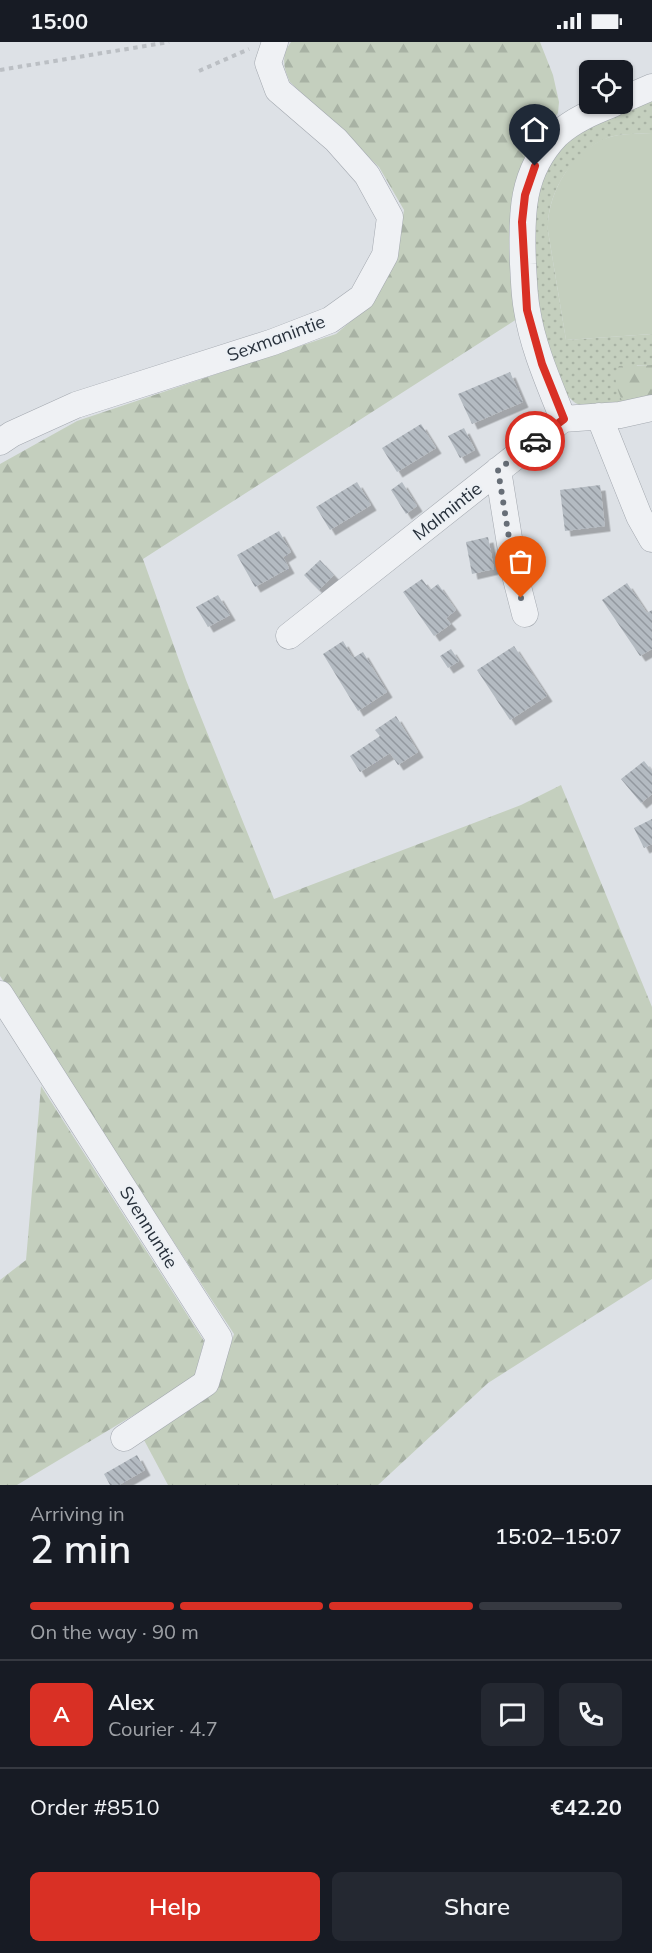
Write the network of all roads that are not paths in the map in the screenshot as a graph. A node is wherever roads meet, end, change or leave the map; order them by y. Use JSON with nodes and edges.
{"nodes":[{"id":1,"x":266,"y":44,"type":"edge"},
{"id":2,"x":652,"y":87,"type":"edge"},
{"id":3,"x":633,"y":95,"type":"edge"},
{"id":4,"x":591,"y":114,"type":"edge"},
{"id":5,"x":652,"y":408,"type":"edge"},
{"id":6,"x":599,"y":416,"type":"junction"},
{"id":7,"x":564,"y":419,"type":"junction"},
{"id":8,"x":0,"y":442,"type":"edge"},
{"id":9,"x":498,"y":470,"type":"junction"},
{"id":10,"x":652,"y":539,"type":"edge"},
{"id":11,"x":525,"y":614,"type":"dead end"},
{"id":12,"x":289,"y":636,"type":"dead end"},
{"id":13,"x":0,"y":994,"type":"edge"},
{"id":14,"x":124,"y":1438,"type":"dead end"}],
"edges":[{"from":1,"to":8,"type":"street","name":"Sexmanintie"},
{"from":2,"to":3,"type":"street"},
{"from":4,"to":7,"type":"street"},
{"from":5,"to":6,"type":"street"},
{"from":6,"to":7,"type":"street"},
{"from":6,"to":10,"type":"street"},
{"from":7,"to":9,"type":"street","name":"Malmintie"},
{"from":9,"to":11,"type":"street"},
{"from":9,"to":12,"type":"street","name":"Malmintie"},
{"from":13,"to":14,"type":"street","name":"Svennuntie"}]}
